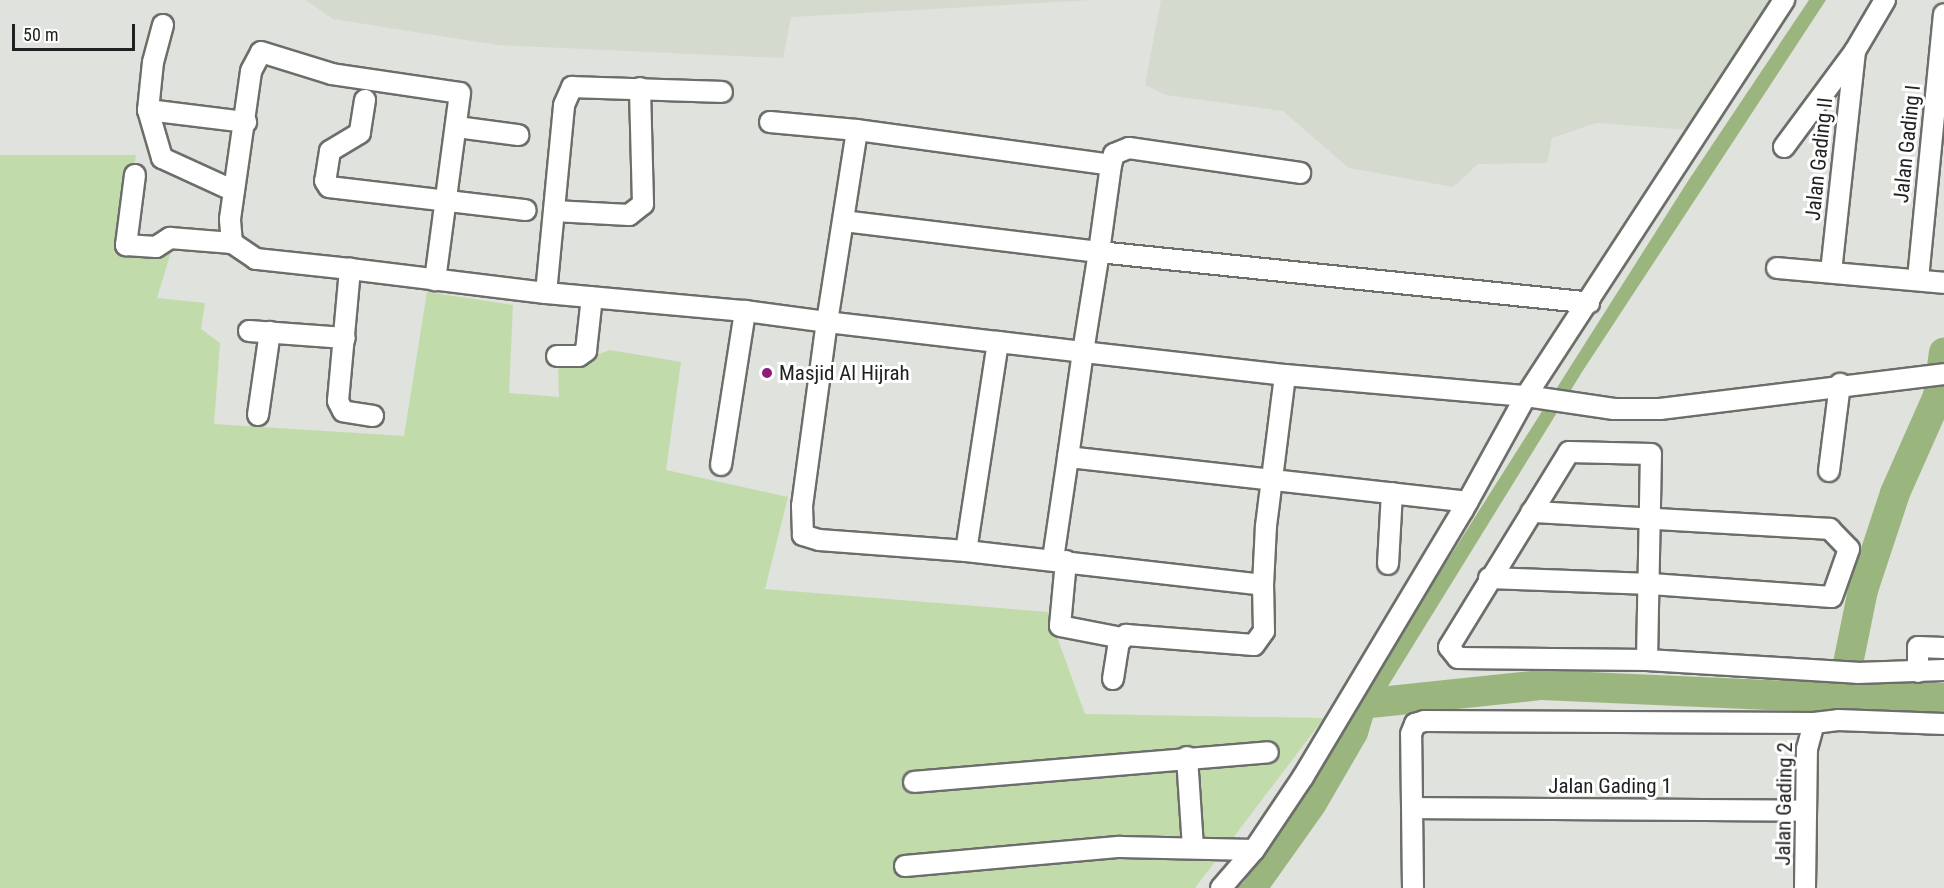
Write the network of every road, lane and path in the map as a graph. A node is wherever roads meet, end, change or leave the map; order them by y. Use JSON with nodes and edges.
{"nodes":[{"id":1,"x":1784,"y":0,"type":"edge"},
{"id":2,"x":1885,"y":0,"type":"edge"},
{"id":3,"x":1944,"y":14,"type":"edge"},
{"id":4,"x":163,"y":25,"type":"dead end"},
{"id":5,"x":1855,"y":51,"type":"junction"},
{"id":6,"x":1942,"y":58,"type":"edge"},
{"id":7,"x":640,"y":88,"type":"junction"},
{"id":8,"x":722,"y":92,"type":"dead end"},
{"id":9,"x":365,"y":100,"type":"dead end"},
{"id":10,"x":148,"y":110,"type":"junction"},
{"id":11,"x":246,"y":122,"type":"junction"},
{"id":12,"x":770,"y":122,"type":"dead end"},
{"id":13,"x":457,"y":127,"type":"junction"},
{"id":14,"x":857,"y":130,"type":"junction"},
{"id":15,"x":518,"y":135,"type":"dead end"},
{"id":16,"x":1784,"y":147,"type":"dead end"},
{"id":17,"x":1111,"y":165,"type":"junction"},
{"id":18,"x":1300,"y":172,"type":"dead end"},
{"id":19,"x":135,"y":176,"type":"dead end"},
{"id":20,"x":234,"y":191,"type":"junction"},
{"id":21,"x":446,"y":199,"type":"junction"},
{"id":22,"x":526,"y":210,"type":"dead end"},
{"id":23,"x":554,"y":211,"type":"junction"},
{"id":24,"x":844,"y":220,"type":"junction"},
{"id":25,"x":232,"y":243,"type":"junction"},
{"id":26,"x":1099,"y":252,"type":"junction"},
{"id":27,"x":1777,"y":268,"type":"dead end"},
{"id":28,"x":350,"y":269,"type":"junction"},
{"id":29,"x":1831,"y":272,"type":"junction"},
{"id":30,"x":1918,"y":279,"type":"junction"},
{"id":31,"x":435,"y":280,"type":"junction"},
{"id":32,"x":1944,"y":283,"type":"edge"},
{"id":33,"x":546,"y":293,"type":"junction"},
{"id":34,"x":592,"y":297,"type":"junction"},
{"id":35,"x":1589,"y":303,"type":"junction"},
{"id":36,"x":745,"y":311,"type":"junction"},
{"id":37,"x":827,"y":322,"type":"junction"},
{"id":38,"x":249,"y":331,"type":"dead end"},
{"id":39,"x":270,"y":332,"type":"junction"},
{"id":40,"x":345,"y":338,"type":"junction"},
{"id":41,"x":998,"y":342,"type":"junction"},
{"id":42,"x":1083,"y":352,"type":"junction"},
{"id":43,"x":556,"y":356,"type":"dead end"},
{"id":44,"x":1938,"y":374,"type":"edge"},
{"id":45,"x":1285,"y":375,"type":"junction"},
{"id":46,"x":1840,"y":384,"type":"junction"},
{"id":47,"x":1535,"y":397,"type":"junction"},
{"id":48,"x":258,"y":415,"type":"dead end"},
{"id":49,"x":373,"y":417,"type":"dead end"},
{"id":50,"x":1068,"y":457,"type":"junction"},
{"id":51,"x":721,"y":465,"type":"dead end"},
{"id":52,"x":1829,"y":471,"type":"dead end"},
{"id":53,"x":1271,"y":481,"type":"junction"},
{"id":54,"x":1392,"y":493,"type":"junction"},
{"id":55,"x":1467,"y":502,"type":"junction"},
{"id":56,"x":1531,"y":512,"type":"junction"},
{"id":57,"x":1651,"y":518,"type":"junction"},
{"id":58,"x":966,"y":551,"type":"junction"},
{"id":59,"x":1060,"y":560,"type":"junction"},
{"id":60,"x":1388,"y":564,"type":"dead end"},
{"id":61,"x":1489,"y":578,"type":"junction"},
{"id":62,"x":1651,"y":584,"type":"junction"},
{"id":63,"x":1263,"y":585,"type":"junction"},
{"id":64,"x":1122,"y":638,"type":"junction"},
{"id":65,"x":1944,"y":648,"type":"edge"},
{"id":66,"x":1647,"y":660,"type":"junction"},
{"id":67,"x":1944,"y":670,"type":"edge"},
{"id":68,"x":1918,"y":672,"type":"junction"},
{"id":69,"x":1113,"y":679,"type":"dead end"},
{"id":70,"x":1814,"y":723,"type":"junction"},
{"id":71,"x":1944,"y":724,"type":"edge"},
{"id":72,"x":1268,"y":752,"type":"dead end"},
{"id":73,"x":1187,"y":757,"type":"junction"},
{"id":74,"x":914,"y":782,"type":"dead end"},
{"id":75,"x":1413,"y":808,"type":"junction"},
{"id":76,"x":1806,"y":811,"type":"junction"},
{"id":77,"x":1193,"y":848,"type":"junction"},
{"id":78,"x":1254,"y":850,"type":"junction"},
{"id":79,"x":905,"y":866,"type":"dead end"},
{"id":80,"x":1221,"y":888,"type":"edge"},
{"id":81,"x":1413,"y":888,"type":"edge"},
{"id":82,"x":1806,"y":888,"type":"edge"}],
"edges":[{"from":1,"to":35,"type":"street"},
{"from":2,"to":5,"type":"street"},
{"from":3,"to":6,"type":"street","name":"Jalan Gading I"},
{"from":4,"to":10,"type":"street"},
{"from":5,"to":16,"type":"street"},
{"from":5,"to":29,"type":"street","name":"Jalan Gading II"},
{"from":6,"to":30,"type":"street","name":"Jalan Gading I"},
{"from":7,"to":8,"type":"street"},
{"from":7,"to":23,"type":"street"},
{"from":7,"to":23,"type":"street"},
{"from":9,"to":21,"type":"street"},
{"from":10,"to":11,"type":"street"},
{"from":10,"to":20,"type":"street"},
{"from":11,"to":13,"type":"street"},
{"from":11,"to":20,"type":"street"},
{"from":12,"to":14,"type":"street"},
{"from":13,"to":15,"type":"street"},
{"from":13,"to":21,"type":"street"},
{"from":14,"to":17,"type":"street"},
{"from":14,"to":24,"type":"street"},
{"from":17,"to":18,"type":"street"},
{"from":17,"to":26,"type":"street"},
{"from":19,"to":25,"type":"street"},
{"from":20,"to":25,"type":"street"},
{"from":21,"to":22,"type":"street"},
{"from":21,"to":31,"type":"street"},
{"from":23,"to":33,"type":"street"},
{"from":24,"to":26,"type":"street"},
{"from":24,"to":37,"type":"street"},
{"from":25,"to":28,"type":"street"},
{"from":26,"to":35,"type":"street"},
{"from":26,"to":42,"type":"street"},
{"from":27,"to":29,"type":"street"},
{"from":28,"to":31,"type":"street"},
{"from":28,"to":40,"type":"street"},
{"from":29,"to":30,"type":"street"},
{"from":30,"to":32,"type":"street"},
{"from":31,"to":33,"type":"street"},
{"from":33,"to":34,"type":"street"},
{"from":34,"to":36,"type":"street"},
{"from":34,"to":43,"type":"street"},
{"from":35,"to":47,"type":"street"},
{"from":36,"to":37,"type":"street"},
{"from":36,"to":51,"type":"street"},
{"from":37,"to":41,"type":"street"},
{"from":37,"to":58,"type":"street"},
{"from":38,"to":39,"type":"street"},
{"from":39,"to":40,"type":"street"},
{"from":39,"to":48,"type":"street"},
{"from":40,"to":49,"type":"street"},
{"from":41,"to":42,"type":"street"},
{"from":41,"to":58,"type":"street"},
{"from":42,"to":45,"type":"street"},
{"from":42,"to":50,"type":"street"},
{"from":44,"to":46,"type":"street"},
{"from":45,"to":47,"type":"street"},
{"from":45,"to":53,"type":"street"},
{"from":46,"to":47,"type":"street"},
{"from":46,"to":52,"type":"street"},
{"from":47,"to":55,"type":"street"},
{"from":50,"to":53,"type":"street"},
{"from":50,"to":59,"type":"street"},
{"from":53,"to":54,"type":"street"},
{"from":53,"to":63,"type":"street"},
{"from":54,"to":55,"type":"street"},
{"from":54,"to":60,"type":"street"},
{"from":55,"to":78,"type":"street"},
{"from":56,"to":57,"type":"street"},
{"from":56,"to":57,"type":"street"},
{"from":56,"to":61,"type":"street"},
{"from":57,"to":62,"type":"street"},
{"from":57,"to":62,"type":"street"},
{"from":58,"to":59,"type":"street"},
{"from":59,"to":63,"type":"street"},
{"from":59,"to":64,"type":"street"},
{"from":61,"to":62,"type":"street"},
{"from":61,"to":66,"type":"street"},
{"from":62,"to":66,"type":"street"},
{"from":63,"to":64,"type":"street"},
{"from":64,"to":69,"type":"street"},
{"from":65,"to":68,"type":"street"},
{"from":66,"to":68,"type":"street"},
{"from":67,"to":68,"type":"street"},
{"from":70,"to":71,"type":"street"},
{"from":70,"to":75,"type":"street"},
{"from":70,"to":76,"type":"street","name":"Jalan Gading 2"},
{"from":72,"to":73,"type":"street"},
{"from":73,"to":74,"type":"street"},
{"from":73,"to":77,"type":"street"},
{"from":75,"to":76,"type":"street","name":"Jalan Gading 1"},
{"from":75,"to":81,"type":"street"},
{"from":76,"to":82,"type":"street","name":"Jalan Gading 2"},
{"from":77,"to":78,"type":"street"},
{"from":77,"to":79,"type":"street"},
{"from":78,"to":80,"type":"street"}]}
